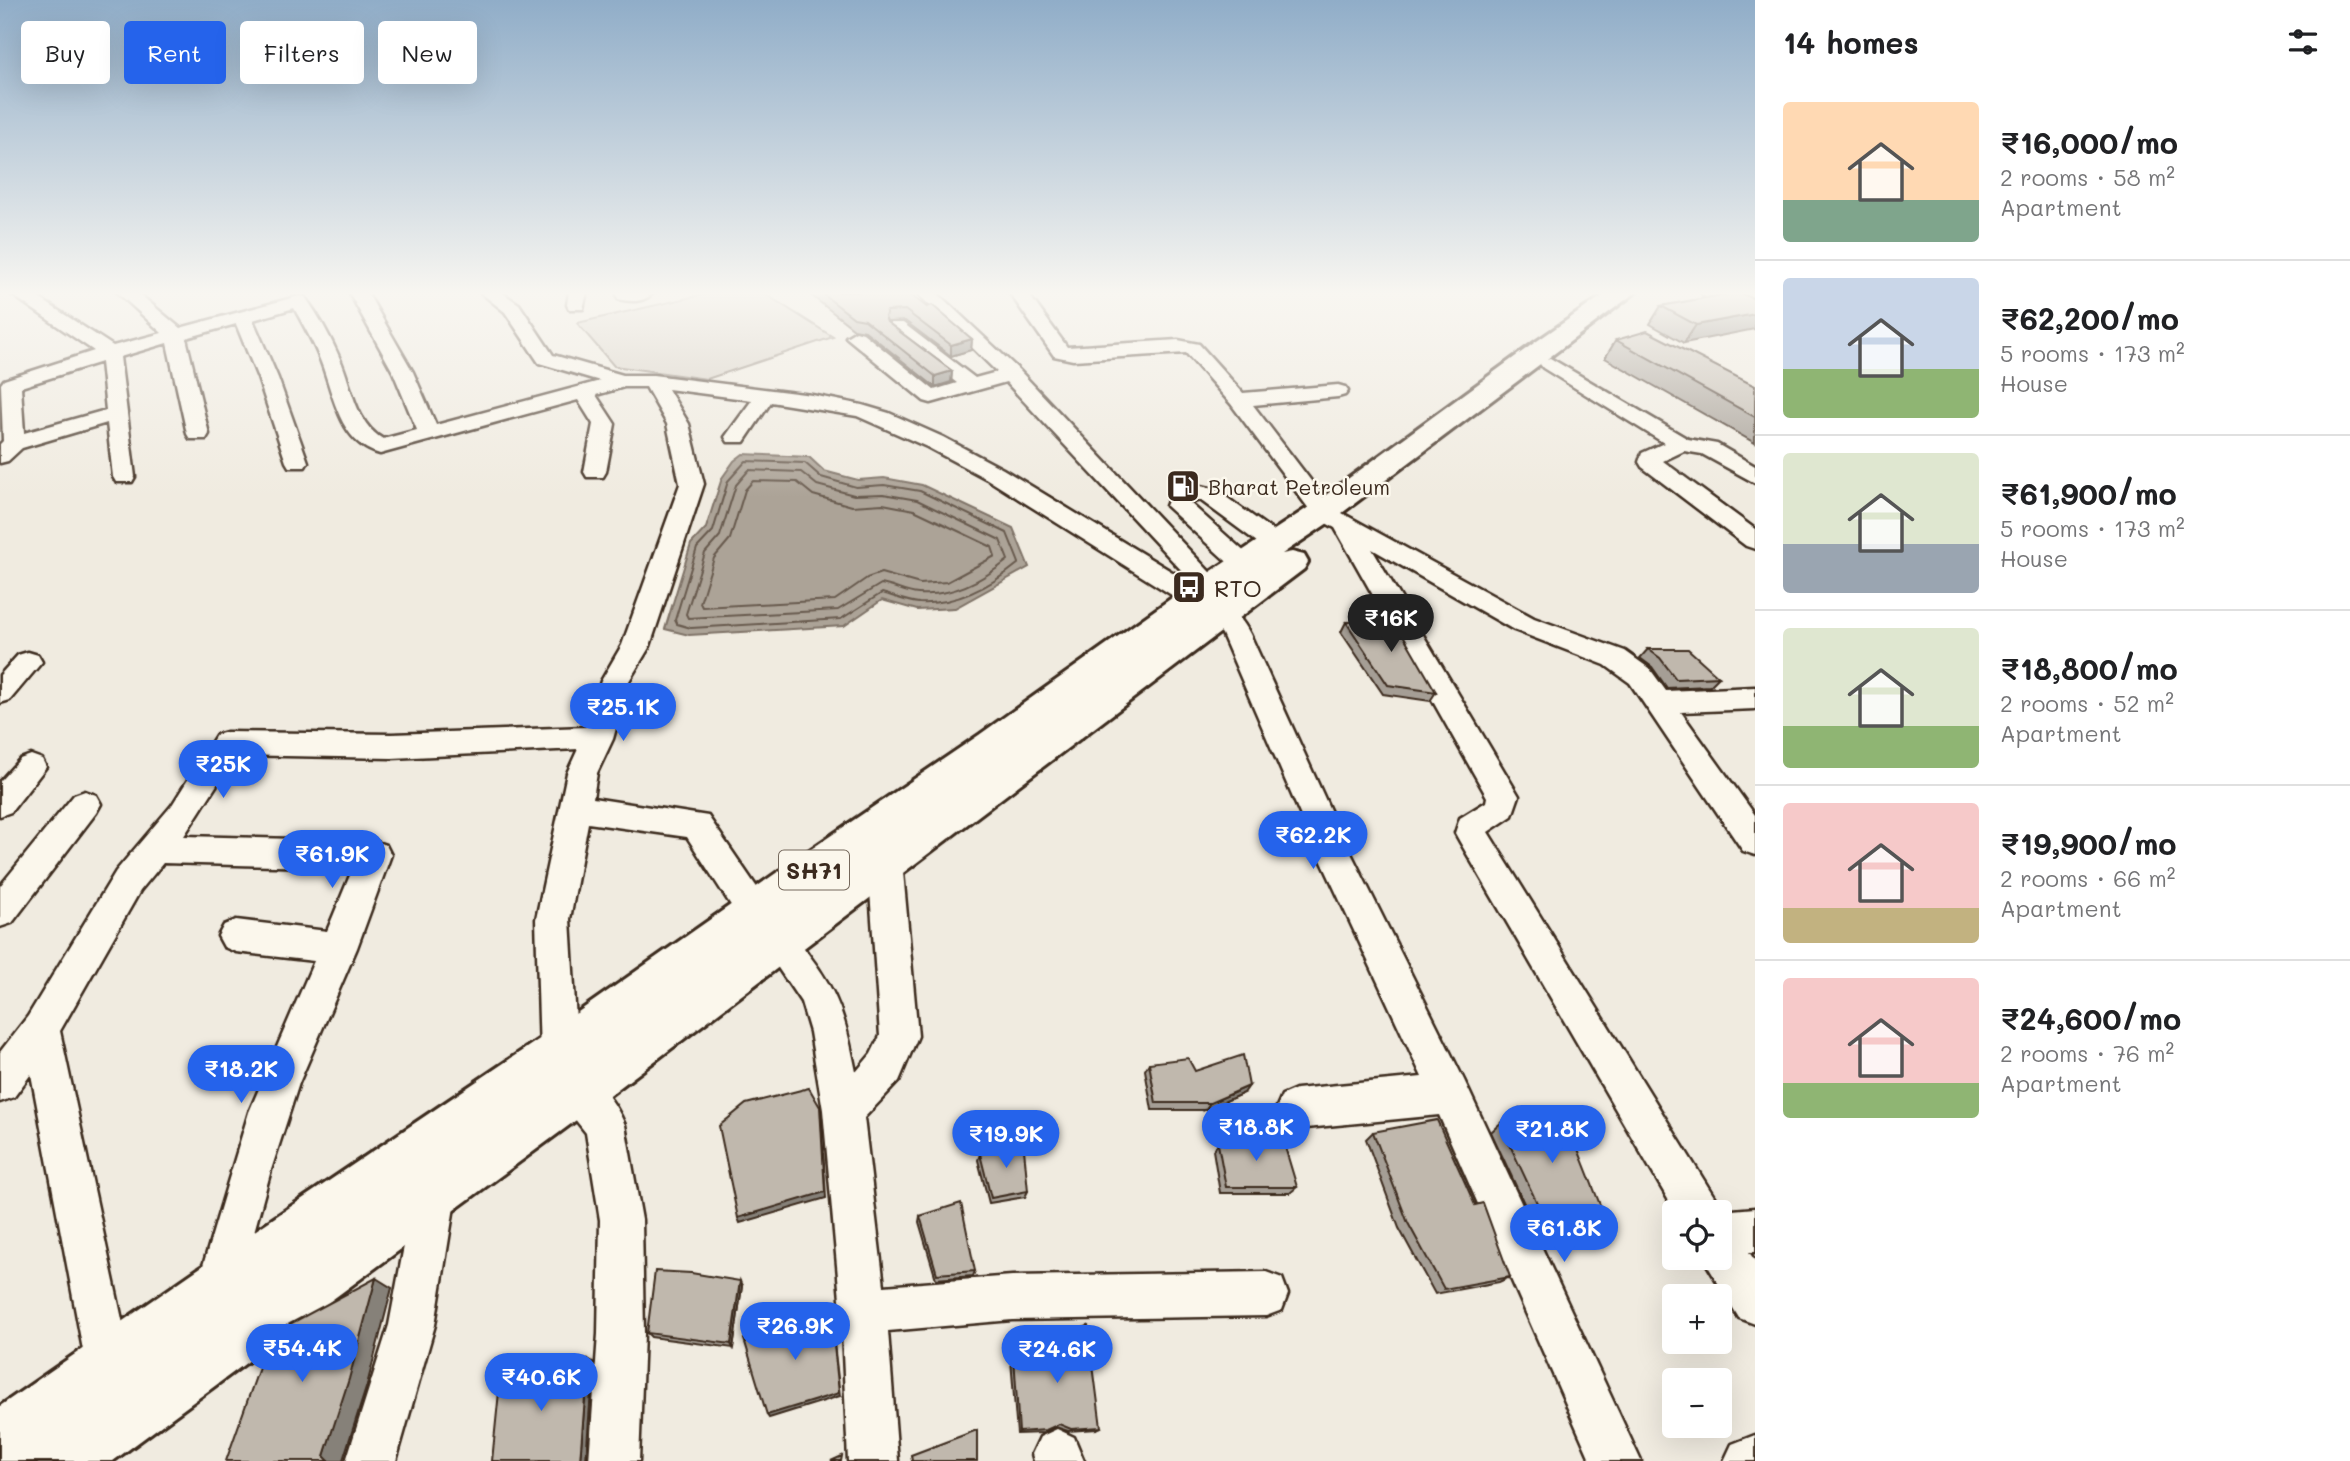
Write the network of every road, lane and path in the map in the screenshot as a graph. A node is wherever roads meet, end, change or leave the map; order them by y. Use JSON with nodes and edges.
{"nodes":[{"id":1,"x":82,"y":360,"type":"edge"},
{"id":2,"x":111,"y":360,"type":"edge"},
{"id":3,"x":182,"y":360,"type":"edge"},
{"id":4,"x":262,"y":360,"type":"edge"},
{"id":5,"x":330,"y":360,"type":"edge"},
{"id":6,"x":396,"y":360,"type":"edge"},
{"id":7,"x":550,"y":360,"type":"edge"},
{"id":8,"x":884,"y":360,"type":"edge"},
{"id":9,"x":939,"y":360,"type":"edge"},
{"id":10,"x":997,"y":360,"type":"edge"},
{"id":11,"x":1203,"y":360,"type":"edge"},
{"id":12,"x":1541,"y":360,"type":"joint"},
{"id":13,"x":1012,"y":374,"type":"junction"},
{"id":14,"x":5,"y":380,"type":"edge"},
{"id":15,"x":623,"y":381,"type":"junction"},
{"id":16,"x":653,"y":381,"type":"junction"},
{"id":17,"x":973,"y":386,"type":"junction"},
{"id":18,"x":1338,"y":391,"type":"dead end"},
{"id":19,"x":584,"y":392,"type":"junction"},
{"id":20,"x":766,"y":395,"type":"junction"},
{"id":21,"x":1238,"y":400,"type":"junction"},
{"id":22,"x":117,"y":414,"type":"junction"},
{"id":23,"x":198,"y":434,"type":"dead end"},
{"id":24,"x":430,"y":435,"type":"junction"},
{"id":25,"x":736,"y":437,"type":"dead end"},
{"id":26,"x":1681,"y":444,"type":"junction"},
{"id":27,"x":7,"y":450,"type":"edge"},
{"id":28,"x":297,"y":462,"type":"dead end"},
{"id":29,"x":595,"y":472,"type":"dead end"},
{"id":30,"x":1755,"y":476,"type":"edge"},
{"id":31,"x":124,"y":477,"type":"dead end"},
{"id":32,"x":1334,"y":517,"type":"junction"},
{"id":33,"x":1755,"y":541,"type":"edge"},
{"id":34,"x":1229,"y":582,"type":"junction"},
{"id":35,"x":28,"y":662,"type":"dead end"},
{"id":36,"x":0,"y":693,"type":"edge"},
{"id":37,"x":1755,"y":698,"type":"edge"},
{"id":38,"x":1658,"y":702,"type":"junction"},
{"id":39,"x":598,"y":739,"type":"junction"},
{"id":40,"x":31,"y":767,"type":"dead end"},
{"id":41,"x":0,"y":803,"type":"edge"},
{"id":42,"x":85,"y":803,"type":"dead end"},
{"id":43,"x":575,"y":808,"type":"junction"},
{"id":44,"x":1755,"y":841,"type":"edge"},
{"id":45,"x":154,"y":849,"type":"junction"},
{"id":46,"x":885,"y":862,"type":"junction"},
{"id":47,"x":0,"y":912,"type":"edge"},
{"id":48,"x":766,"y":927,"type":"junction"},
{"id":49,"x":236,"y":936,"type":"dead end"},
{"id":50,"x":339,"y":948,"type":"junction"},
{"id":51,"x":41,"y":1030,"type":"junction"},
{"id":52,"x":568,"y":1072,"type":"junction"},
{"id":53,"x":0,"y":1083,"type":"edge"},
{"id":54,"x":1450,"y":1094,"type":"junction"},
{"id":55,"x":1296,"y":1109,"type":"dead end"},
{"id":56,"x":843,"y":1110,"type":"junction"},
{"id":57,"x":436,"y":1188,"type":"junction"},
{"id":58,"x":1692,"y":1200,"type":"edge"},
{"id":59,"x":1755,"y":1230,"type":"edge"},
{"id":60,"x":1732,"y":1232,"type":"edge"},
{"id":61,"x":1732,"y":1266,"type":"edge"},
{"id":62,"x":218,"y":1289,"type":"junction"},
{"id":63,"x":1266,"y":1293,"type":"dead end"},
{"id":64,"x":1755,"y":1302,"type":"edge"},
{"id":65,"x":864,"y":1310,"type":"junction"},
{"id":66,"x":109,"y":1366,"type":"junction"},
{"id":67,"x":0,"y":1444,"type":"edge"},
{"id":68,"x":1755,"y":1460,"type":"edge"},
{"id":69,"x":60,"y":1461,"type":"edge"},
{"id":70,"x":372,"y":1461,"type":"edge"},
{"id":71,"x":614,"y":1461,"type":"edge"},
{"id":72,"x":873,"y":1461,"type":"edge"},
{"id":73,"x":1616,"y":1461,"type":"edge"},
{"id":74,"x":1749,"y":1461,"type":"edge"}],
"edges":[{"from":1,"to":14,"type":"street"},
{"from":2,"to":22,"type":"street"},
{"from":3,"to":23,"type":"street"},
{"from":4,"to":28,"type":"street"},
{"from":5,"to":24,"type":"street"},
{"from":6,"to":24,"type":"street"},
{"from":7,"to":15,"type":"street"},
{"from":8,"to":17,"type":"street"},
{"from":9,"to":17,"type":"street"},
{"from":10,"to":13,"type":"street"},
{"from":11,"to":21,"type":"street"},
{"from":12,"to":26,"type":"street"},
{"from":12,"to":32,"type":"main road","number":"SH71"},
{"from":13,"to":17,"type":"street"},
{"from":13,"to":34,"type":"street"},
{"from":14,"to":27,"type":"street"},
{"from":15,"to":16,"type":"street"},
{"from":15,"to":19,"type":"street"},
{"from":16,"to":20,"type":"street"},
{"from":16,"to":39,"type":"street"},
{"from":18,"to":21,"type":"street"},
{"from":19,"to":24,"type":"street"},
{"from":19,"to":29,"type":"street"},
{"from":20,"to":25,"type":"street"},
{"from":20,"to":34,"type":"street"},
{"from":21,"to":32,"type":"street"},
{"from":22,"to":27,"type":"street"},
{"from":22,"to":31,"type":"street"},
{"from":26,"to":30,"type":"street"},
{"from":26,"to":33,"type":"street"},
{"from":32,"to":34,"type":"main road","number":"SH71"},
{"from":32,"to":34,"type":"main road","number":"SH71"},
{"from":32,"to":38,"type":"street"},
{"from":32,"to":58,"type":"street"},
{"from":34,"to":46,"type":"main road","number":"SH71"},
{"from":34,"to":48,"type":"main road","number":"SH71"},
{"from":34,"to":54,"type":"street"},
{"from":35,"to":36,"type":"street"},
{"from":37,"to":38,"type":"street"},
{"from":38,"to":44,"type":"street"},
{"from":39,"to":43,"type":"street"},
{"from":39,"to":45,"type":"street"},
{"from":40,"to":41,"type":"street"},
{"from":42,"to":47,"type":"street"},
{"from":43,"to":48,"type":"street"},
{"from":43,"to":52,"type":"street"},
{"from":45,"to":50,"type":"street"},
{"from":45,"to":51,"type":"street"},
{"from":46,"to":48,"type":"main road","number":"SH71"},
{"from":46,"to":56,"type":"street"},
{"from":48,"to":52,"type":"main road","number":"SH71"},
{"from":48,"to":56,"type":"street"},
{"from":49,"to":50,"type":"street"},
{"from":50,"to":62,"type":"street"},
{"from":51,"to":53,"type":"street"},
{"from":51,"to":66,"type":"street"},
{"from":52,"to":57,"type":"main road","number":"SH71"},
{"from":52,"to":62,"type":"main road","number":"SH71"},
{"from":52,"to":71,"type":"street"},
{"from":54,"to":55,"type":"street"},
{"from":54,"to":73,"type":"street"},
{"from":56,"to":65,"type":"street"},
{"from":57,"to":69,"type":"main road","number":"SH71"},
{"from":57,"to":70,"type":"street"},
{"from":59,"to":60,"type":"street"},
{"from":61,"to":64,"type":"street"},
{"from":62,"to":66,"type":"main road","number":"SH71"},
{"from":63,"to":65,"type":"street"},
{"from":65,"to":72,"type":"street"},
{"from":66,"to":67,"type":"main road","number":"SH71"},
{"from":68,"to":74,"type":"street"}]}
